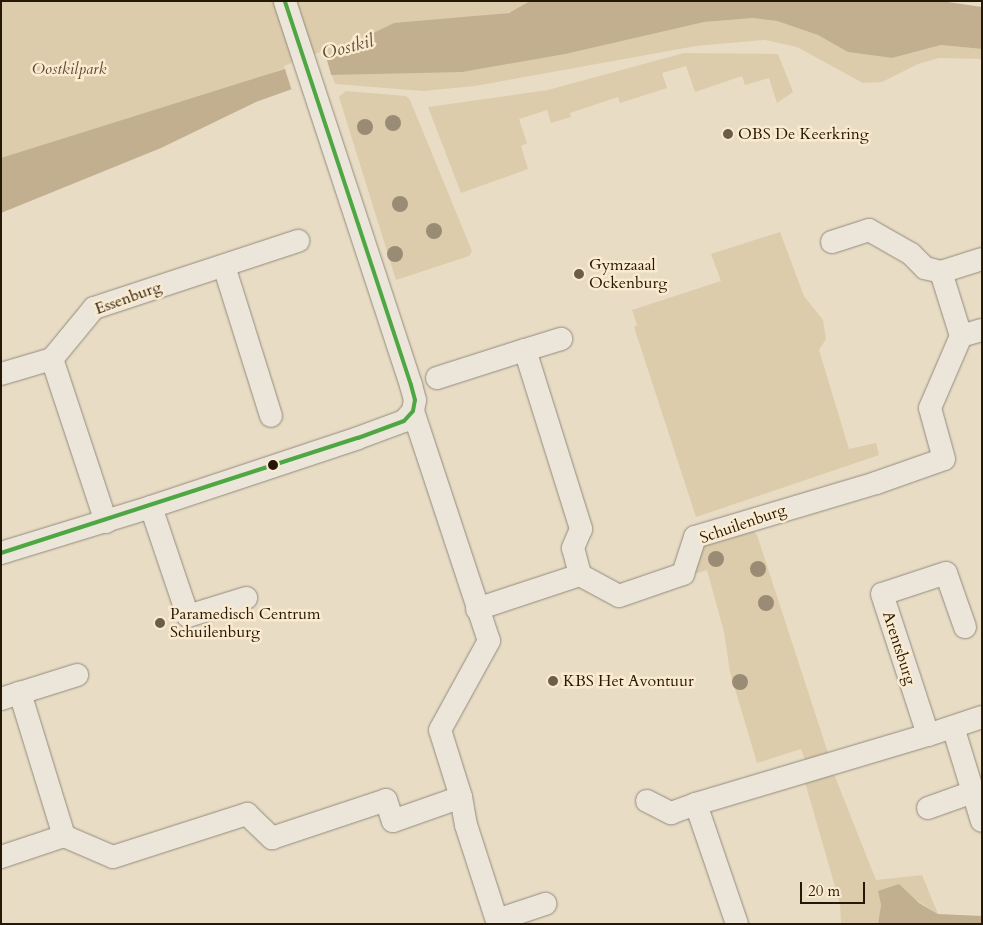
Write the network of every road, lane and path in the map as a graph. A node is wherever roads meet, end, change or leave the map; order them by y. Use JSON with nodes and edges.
{"nodes":[{"id":1,"x":285,"y":1,"type":"edge"},
{"id":2,"x":298,"y":241,"type":"dead end"},
{"id":3,"x":832,"y":242,"type":"dead end"},
{"id":4,"x":982,"y":259,"type":"edge"},
{"id":5,"x":224,"y":266,"type":"junction"},
{"id":6,"x":941,"y":272,"type":"junction"},
{"id":7,"x":972,"y":333,"type":"edge"},
{"id":8,"x":561,"y":339,"type":"dead end"},
{"id":9,"x":525,"y":350,"type":"junction"},
{"id":10,"x":52,"y":359,"type":"junction"},
{"id":11,"x":1,"y":374,"type":"edge"},
{"id":12,"x":437,"y":378,"type":"dead end"},
{"id":13,"x":413,"y":411,"type":"junction"},
{"id":14,"x":271,"y":416,"type":"dead end"},
{"id":15,"x":151,"y":508,"type":"junction"},
{"id":16,"x":106,"y":522,"type":"junction"},
{"id":17,"x":1,"y":553,"type":"edge"},
{"id":18,"x":580,"y":575,"type":"junction"},
{"id":19,"x":246,"y":598,"type":"dead end"},
{"id":20,"x":477,"y":609,"type":"junction"},
{"id":21,"x":964,"y":627,"type":"dead end"},
{"id":22,"x":77,"y":675,"type":"dead end"},
{"id":23,"x":11,"y":696,"type":"edge"},
{"id":24,"x":982,"y":717,"type":"edge"},
{"id":25,"x":953,"y":727,"type":"junction"},
{"id":26,"x":928,"y":735,"type":"junction"},
{"id":27,"x":973,"y":792,"type":"junction"},
{"id":28,"x":462,"y":797,"type":"junction"},
{"id":29,"x":647,"y":801,"type":"dead end"},
{"id":30,"x":696,"y":804,"type":"junction"},
{"id":31,"x":928,"y":808,"type":"dead end"},
{"id":32,"x":982,"y":821,"type":"edge"},
{"id":33,"x":64,"y":836,"type":"junction"},
{"id":34,"x":1,"y":857,"type":"edge"},
{"id":35,"x":545,"y":904,"type":"dead end"},
{"id":36,"x":497,"y":922,"type":"edge"},
{"id":37,"x":736,"y":924,"type":"edge"}],
"edges":[{"from":1,"to":13,"type":"street"},
{"from":2,"to":5,"type":"street","name":"Essenburg"},
{"from":3,"to":6,"type":"street"},
{"from":4,"to":6,"type":"street"},
{"from":5,"to":10,"type":"street","name":"Essenburg"},
{"from":5,"to":14,"type":"street"},
{"from":6,"to":7,"type":"street"},
{"from":7,"to":18,"type":"street","name":"Schuilenburg"},
{"from":8,"to":9,"type":"street"},
{"from":9,"to":12,"type":"street"},
{"from":9,"to":18,"type":"street"},
{"from":10,"to":11,"type":"street"},
{"from":10,"to":16,"type":"street"},
{"from":13,"to":15,"type":"street"},
{"from":13,"to":20,"type":"street"},
{"from":15,"to":16,"type":"street"},
{"from":15,"to":19,"type":"street"},
{"from":16,"to":17,"type":"street"},
{"from":18,"to":20,"type":"street"},
{"from":20,"to":28,"type":"street"},
{"from":21,"to":26,"type":"street","name":"Arentsburg"},
{"from":22,"to":23,"type":"street"},
{"from":23,"to":33,"type":"street"},
{"from":24,"to":25,"type":"street"},
{"from":25,"to":26,"type":"street"},
{"from":25,"to":27,"type":"street"},
{"from":26,"to":30,"type":"street"},
{"from":27,"to":31,"type":"street"},
{"from":27,"to":32,"type":"street"},
{"from":28,"to":33,"type":"street"},
{"from":28,"to":36,"type":"street"},
{"from":29,"to":30,"type":"street"},
{"from":30,"to":37,"type":"street"},
{"from":33,"to":34,"type":"street"},
{"from":35,"to":36,"type":"street"}]}
